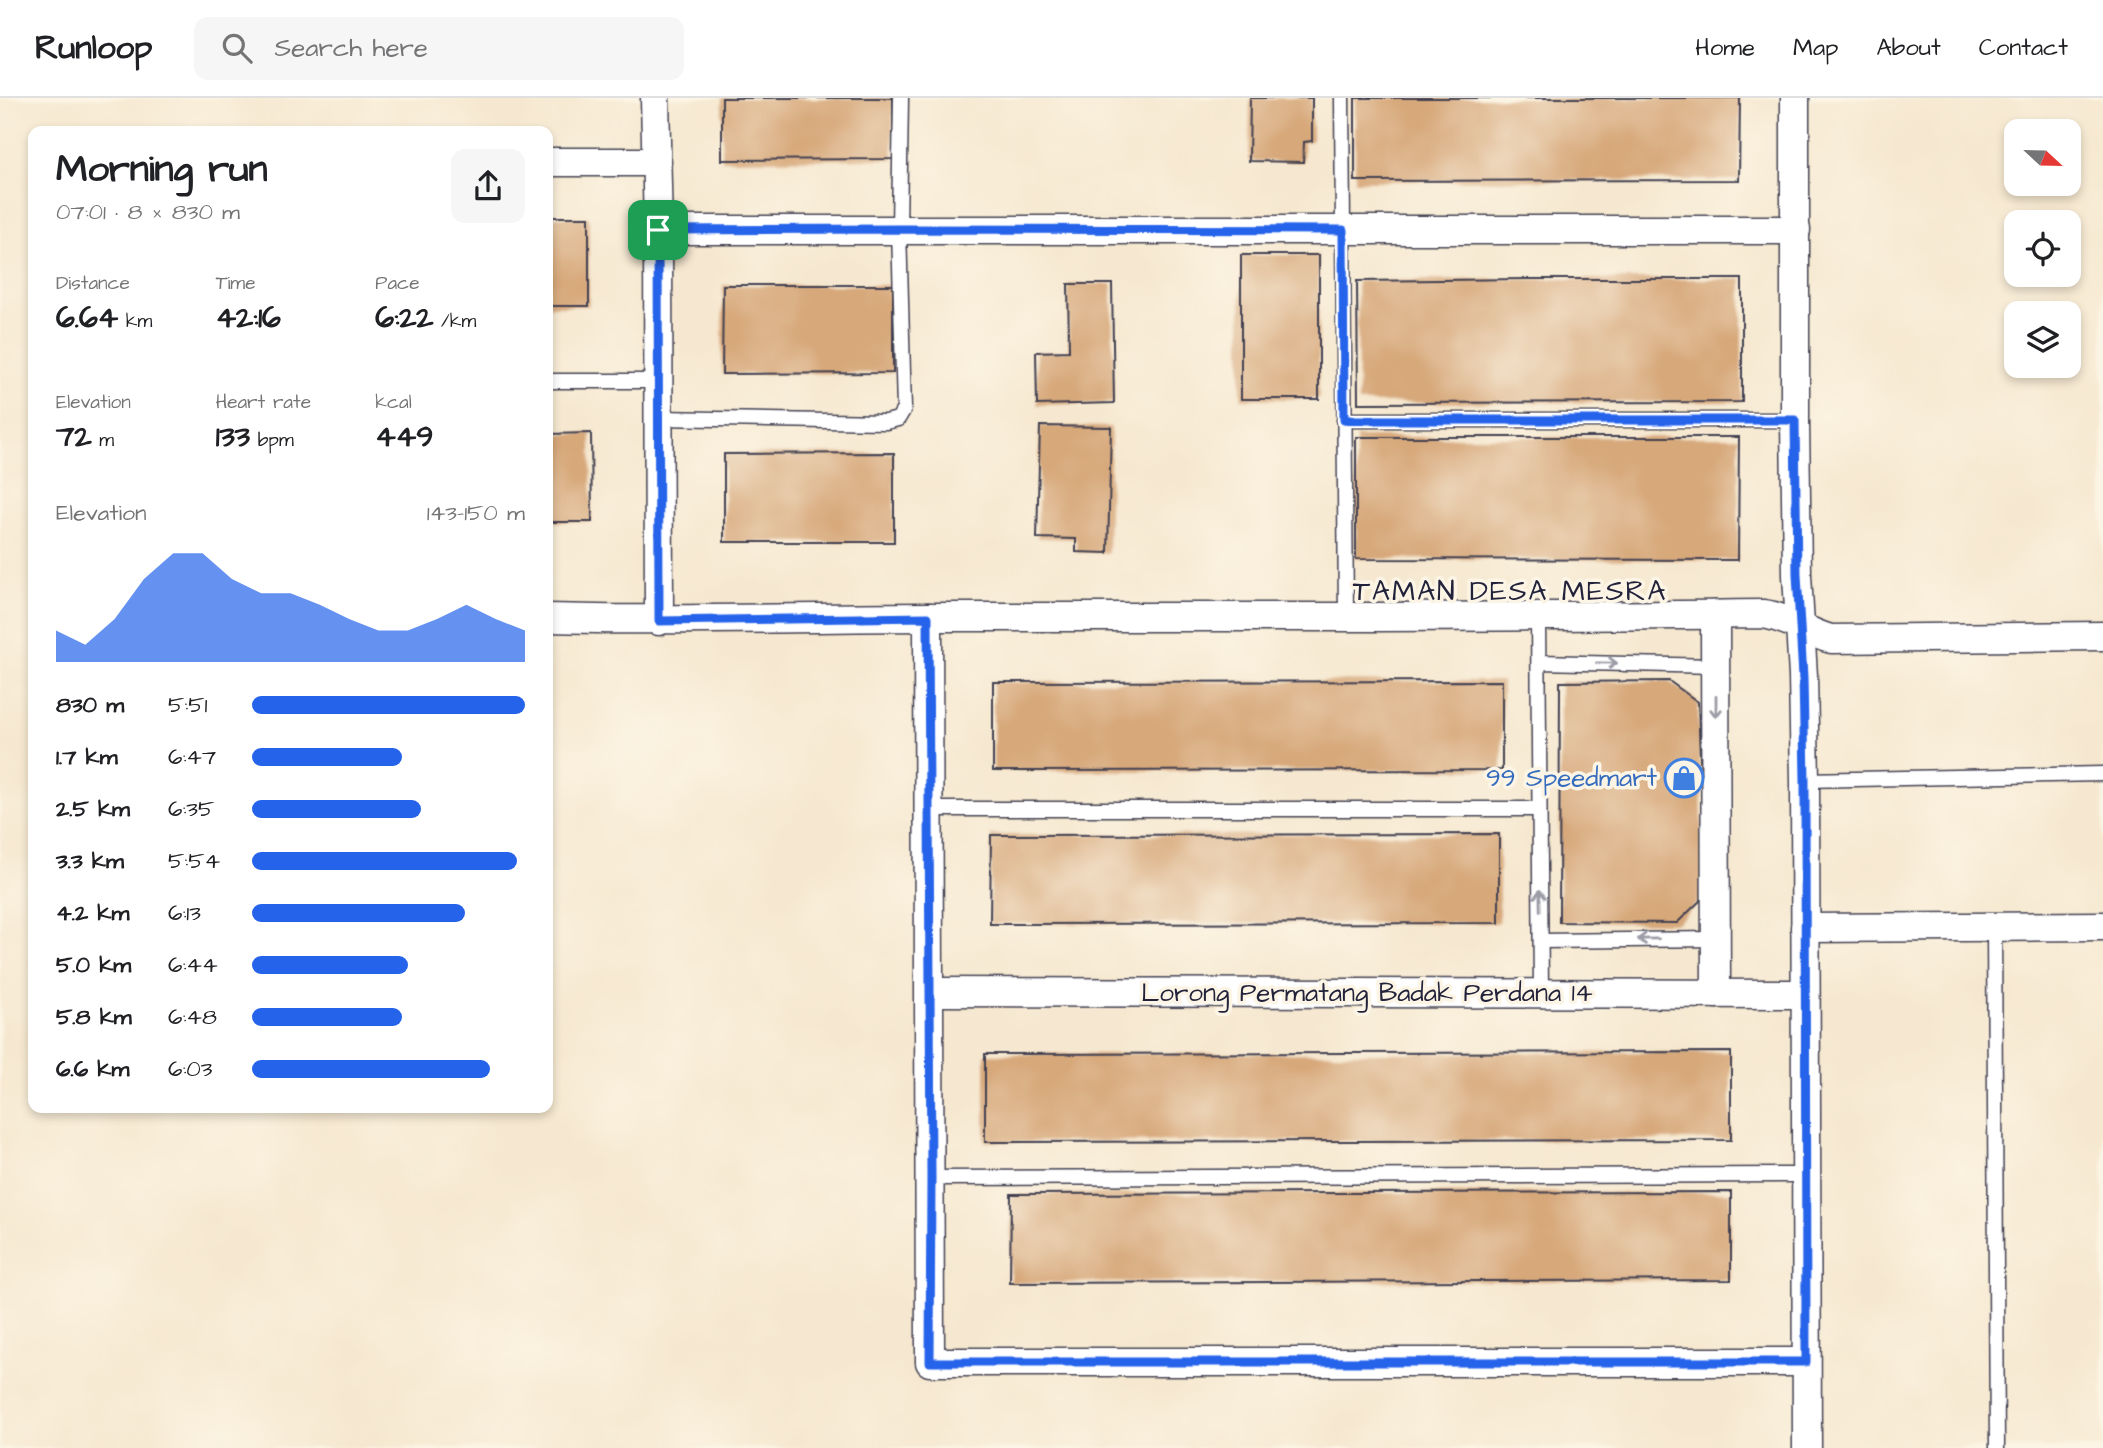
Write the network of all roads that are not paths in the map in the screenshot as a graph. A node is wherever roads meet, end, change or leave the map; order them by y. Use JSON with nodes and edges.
{"nodes":[{"id":1,"x":655,"y":98,"type":"edge"},
{"id":2,"x":901,"y":98,"type":"edge"},
{"id":3,"x":1342,"y":98,"type":"edge"},
{"id":4,"x":1795,"y":98,"type":"edge"},
{"id":5,"x":553,"y":162,"type":"edge"},
{"id":6,"x":657,"y":162,"type":"junction"},
{"id":7,"x":899,"y":229,"type":"junction"},
{"id":8,"x":658,"y":230,"type":"junction"},
{"id":9,"x":1343,"y":230,"type":"junction"},
{"id":10,"x":1796,"y":230,"type":"junction"},
{"id":11,"x":553,"y":380,"type":"edge"},
{"id":12,"x":658,"y":381,"type":"junction"},
{"id":13,"x":659,"y":418,"type":"junction"},
{"id":14,"x":1344,"y":420,"type":"junction"},
{"id":15,"x":1795,"y":420,"type":"junction"},
{"id":16,"x":1716,"y":615,"type":"junction"},
{"id":17,"x":928,"y":617,"type":"junction"},
{"id":18,"x":1538,"y":617,"type":"junction"},
{"id":19,"x":553,"y":618,"type":"edge"},
{"id":20,"x":1346,"y":618,"type":"junction"},
{"id":21,"x":659,"y":621,"type":"junction"},
{"id":22,"x":1801,"y":627,"type":"junction"},
{"id":23,"x":2103,"y":636,"type":"edge"},
{"id":24,"x":1539,"y":662,"type":"junction"},
{"id":25,"x":1716,"y":666,"type":"junction"},
{"id":26,"x":2103,"y":774,"type":"edge"},
{"id":27,"x":1805,"y":780,"type":"junction"},
{"id":28,"x":929,"y":808,"type":"junction"},
{"id":29,"x":1539,"y":809,"type":"junction"},
{"id":30,"x":2103,"y":926,"type":"edge"},
{"id":31,"x":1994,"y":927,"type":"junction"},
{"id":32,"x":1805,"y":928,"type":"junction"},
{"id":33,"x":1716,"y":939,"type":"junction"},
{"id":34,"x":1541,"y":941,"type":"junction"},
{"id":35,"x":929,"y":992,"type":"junction"},
{"id":36,"x":1541,"y":993,"type":"junction"},
{"id":37,"x":1716,"y":994,"type":"junction"},
{"id":38,"x":1805,"y":994,"type":"junction"},
{"id":39,"x":1805,"y":1175,"type":"junction"},
{"id":40,"x":931,"y":1178,"type":"junction"},
{"id":41,"x":1806,"y":1362,"type":"junction"},
{"id":42,"x":1807,"y":1448,"type":"edge"},
{"id":43,"x":1997,"y":1448,"type":"edge"}],
"edges":[{"from":1,"to":6,"type":"street"},
{"from":2,"to":7,"type":"lane"},
{"from":3,"to":9,"type":"lane"},
{"from":4,"to":10,"type":"street"},
{"from":5,"to":6,"type":"street"},
{"from":6,"to":8,"type":"street"},
{"from":7,"to":8,"type":"street"},
{"from":7,"to":9,"type":"street"},
{"from":7,"to":13,"type":"lane"},
{"from":8,"to":12,"type":"street"},
{"from":9,"to":10,"type":"street"},
{"from":9,"to":14,"type":"lane"},
{"from":10,"to":15,"type":"street"},
{"from":11,"to":12,"type":"lane"},
{"from":12,"to":13,"type":"street"},
{"from":13,"to":21,"type":"street"},
{"from":14,"to":15,"type":"lane"},
{"from":14,"to":20,"type":"lane"},
{"from":15,"to":22,"type":"street"},
{"from":16,"to":18,"type":"street"},
{"from":16,"to":22,"type":"street"},
{"from":16,"to":25,"type":"street"},
{"from":17,"to":20,"type":"street"},
{"from":17,"to":21,"type":"street"},
{"from":17,"to":28,"type":"street"},
{"from":18,"to":20,"type":"street"},
{"from":18,"to":24,"type":"lane"},
{"from":19,"to":21,"type":"street"},
{"from":22,"to":23,"type":"street"},
{"from":22,"to":27,"type":"street"},
{"from":24,"to":25,"type":"lane","one_way":true},
{"from":24,"to":29,"type":"lane"},
{"from":25,"to":33,"type":"street","one_way":true},
{"from":26,"to":27,"type":"lane"},
{"from":27,"to":32,"type":"street"},
{"from":28,"to":29,"type":"lane"},
{"from":28,"to":35,"type":"street"},
{"from":34,"to":29,"type":"lane","one_way":true},
{"from":30,"to":31,"type":"street"},
{"from":31,"to":32,"type":"street"},
{"from":31,"to":43,"type":"lane"},
{"from":32,"to":38,"type":"street"},
{"from":33,"to":34,"type":"lane","one_way":true},
{"from":33,"to":37,"type":"street"},
{"from":34,"to":36,"type":"lane"},
{"from":35,"to":36,"type":"street","name":"Lorong Permatang Badak Perdana 14"},
{"from":35,"to":40,"type":"street"},
{"from":36,"to":37,"type":"street","name":"Lorong Permatang Badak Perdana 14"},
{"from":37,"to":38,"type":"street","name":"Lorong Permatang Badak Perdana 14"},
{"from":38,"to":39,"type":"street"},
{"from":39,"to":40,"type":"lane"},
{"from":39,"to":41,"type":"street"},
{"from":40,"to":41,"type":"street"},
{"from":41,"to":42,"type":"street"}]}
